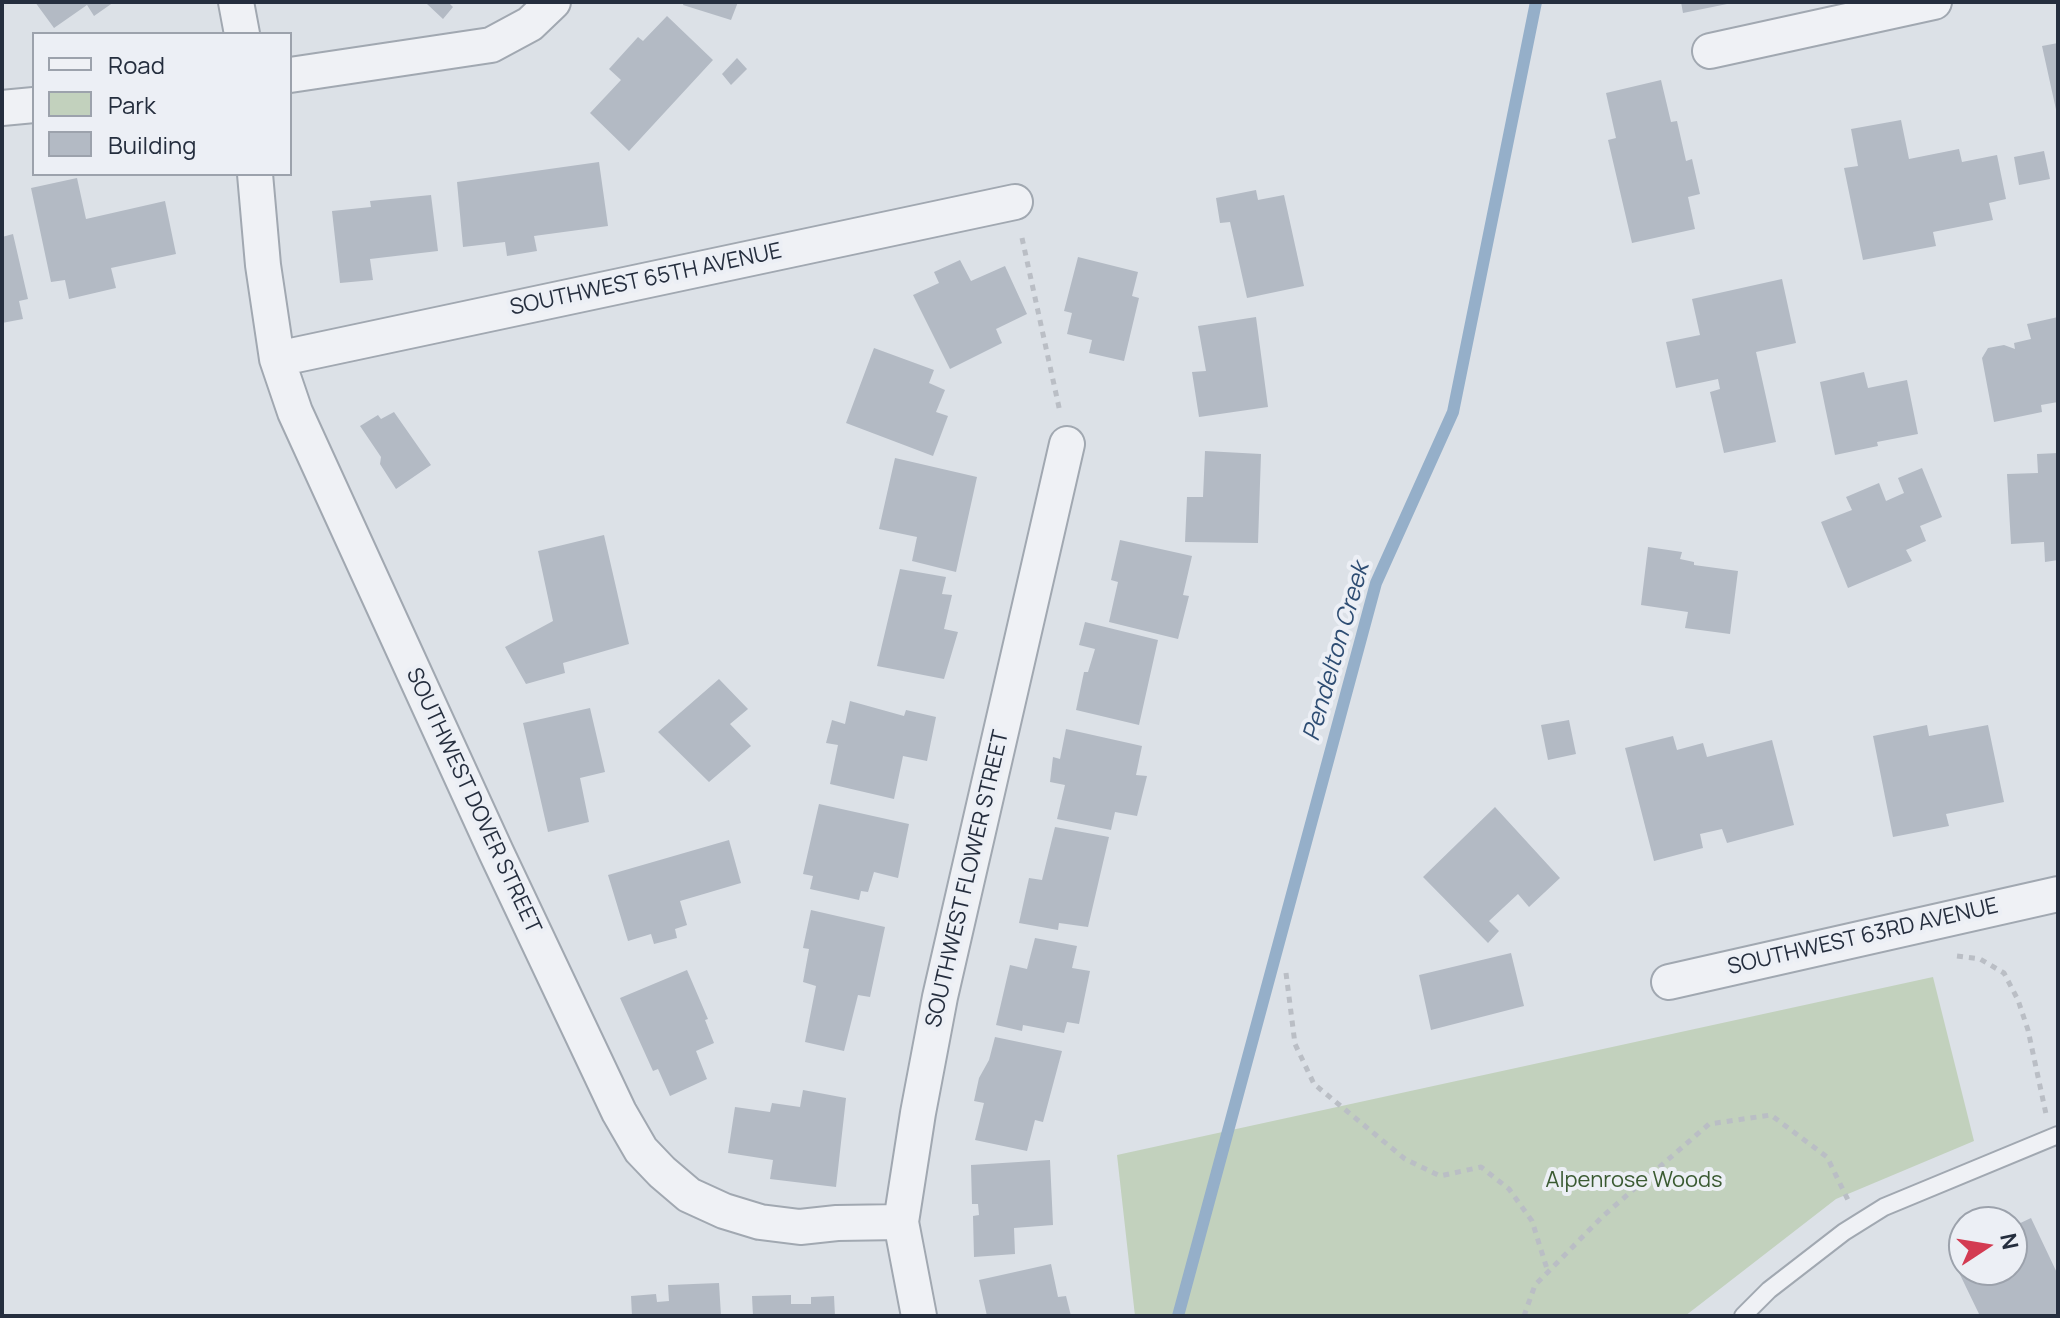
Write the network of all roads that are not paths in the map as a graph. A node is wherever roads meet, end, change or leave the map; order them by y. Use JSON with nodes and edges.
{"nodes":[{"id":1,"x":236,"y":2,"type":"edge"},
{"id":2,"x":553,"y":2,"type":"edge"},
{"id":3,"x":1934,"y":2,"type":"edge"},
{"id":4,"x":242,"y":32,"type":"edge"},
{"id":5,"x":1710,"y":51,"type":"dead end"},
{"id":6,"x":292,"y":75,"type":"edge"},
{"id":7,"x":32,"y":105,"type":"edge"},
{"id":8,"x":2,"y":108,"type":"edge"},
{"id":9,"x":255,"y":176,"type":"edge"},
{"id":10,"x":1015,"y":202,"type":"road end"},
{"id":11,"x":277,"y":359,"type":"junction"},
{"id":12,"x":1067,"y":444,"type":"road end"},
{"id":13,"x":2058,"y":894,"type":"edge"},
{"id":14,"x":1669,"y":982,"type":"dead end"},
{"id":15,"x":2056,"y":1136,"type":"edge"},
{"id":16,"x":901,"y":1222,"type":"junction"},
{"id":17,"x":919,"y":1316,"type":"edge"},
{"id":18,"x":1743,"y":1316,"type":"edge"}],
"edges":[{"from":1,"to":4,"type":"street"},
{"from":2,"to":6,"type":"street"},
{"from":3,"to":5,"type":"street"},
{"from":7,"to":8,"type":"street"},
{"from":9,"to":11,"type":"street","name":"SOUTHWEST DOVER STREET"},
{"from":10,"to":11,"type":"street","name":"SOUTHWEST 65TH AVENUE"},
{"from":11,"to":16,"type":"street","name":"SOUTHWEST DOVER STREET"},
{"from":12,"to":16,"type":"street","name":"SOUTHWEST FLOWER STREET"},
{"from":13,"to":14,"type":"street","name":"SOUTHWEST 63RD AVENUE"},
{"from":15,"to":18,"type":"lane"},
{"from":16,"to":17,"type":"street","name":"SOUTHWEST FLOWER STREET"}]}
